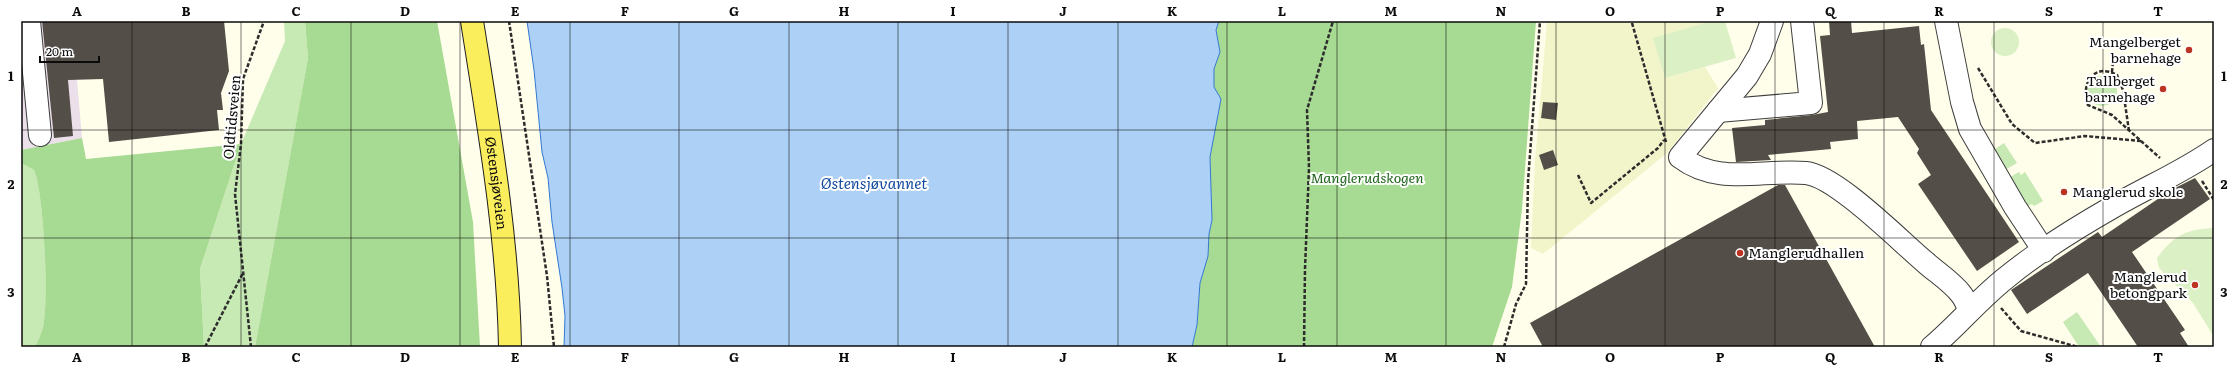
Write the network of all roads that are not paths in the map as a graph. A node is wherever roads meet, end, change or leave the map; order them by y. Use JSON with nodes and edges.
{"nodes":[{"id":1,"x":29,"y":21,"type":"edge"},
{"id":2,"x":472,"y":21,"type":"edge"},
{"id":3,"x":1772,"y":21,"type":"edge"},
{"id":4,"x":1802,"y":21,"type":"edge"},
{"id":5,"x":1946,"y":21,"type":"edge"},
{"id":6,"x":1718,"y":111,"type":"junction"},
{"id":7,"x":40,"y":135,"type":"dead end"},
{"id":8,"x":2214,"y":150,"type":"edge"},
{"id":9,"x":2044,"y":251,"type":"junction"},
{"id":10,"x":1970,"y":310,"type":"junction"},
{"id":11,"x":510,"y":347,"type":"edge"},
{"id":12,"x":1932,"y":347,"type":"edge"}],
"edges":[{"from":1,"to":7,"type":"lane"},
{"from":2,"to":11,"type":"main road","name":"Østensjøveien"},
{"from":3,"to":6,"type":"lane"},
{"from":4,"to":6,"type":"lane"},
{"from":5,"to":9,"type":"lane"},
{"from":6,"to":10,"type":"lane"},
{"from":8,"to":9,"type":"lane"},
{"from":9,"to":10,"type":"lane"},
{"from":10,"to":12,"type":"lane"}]}
